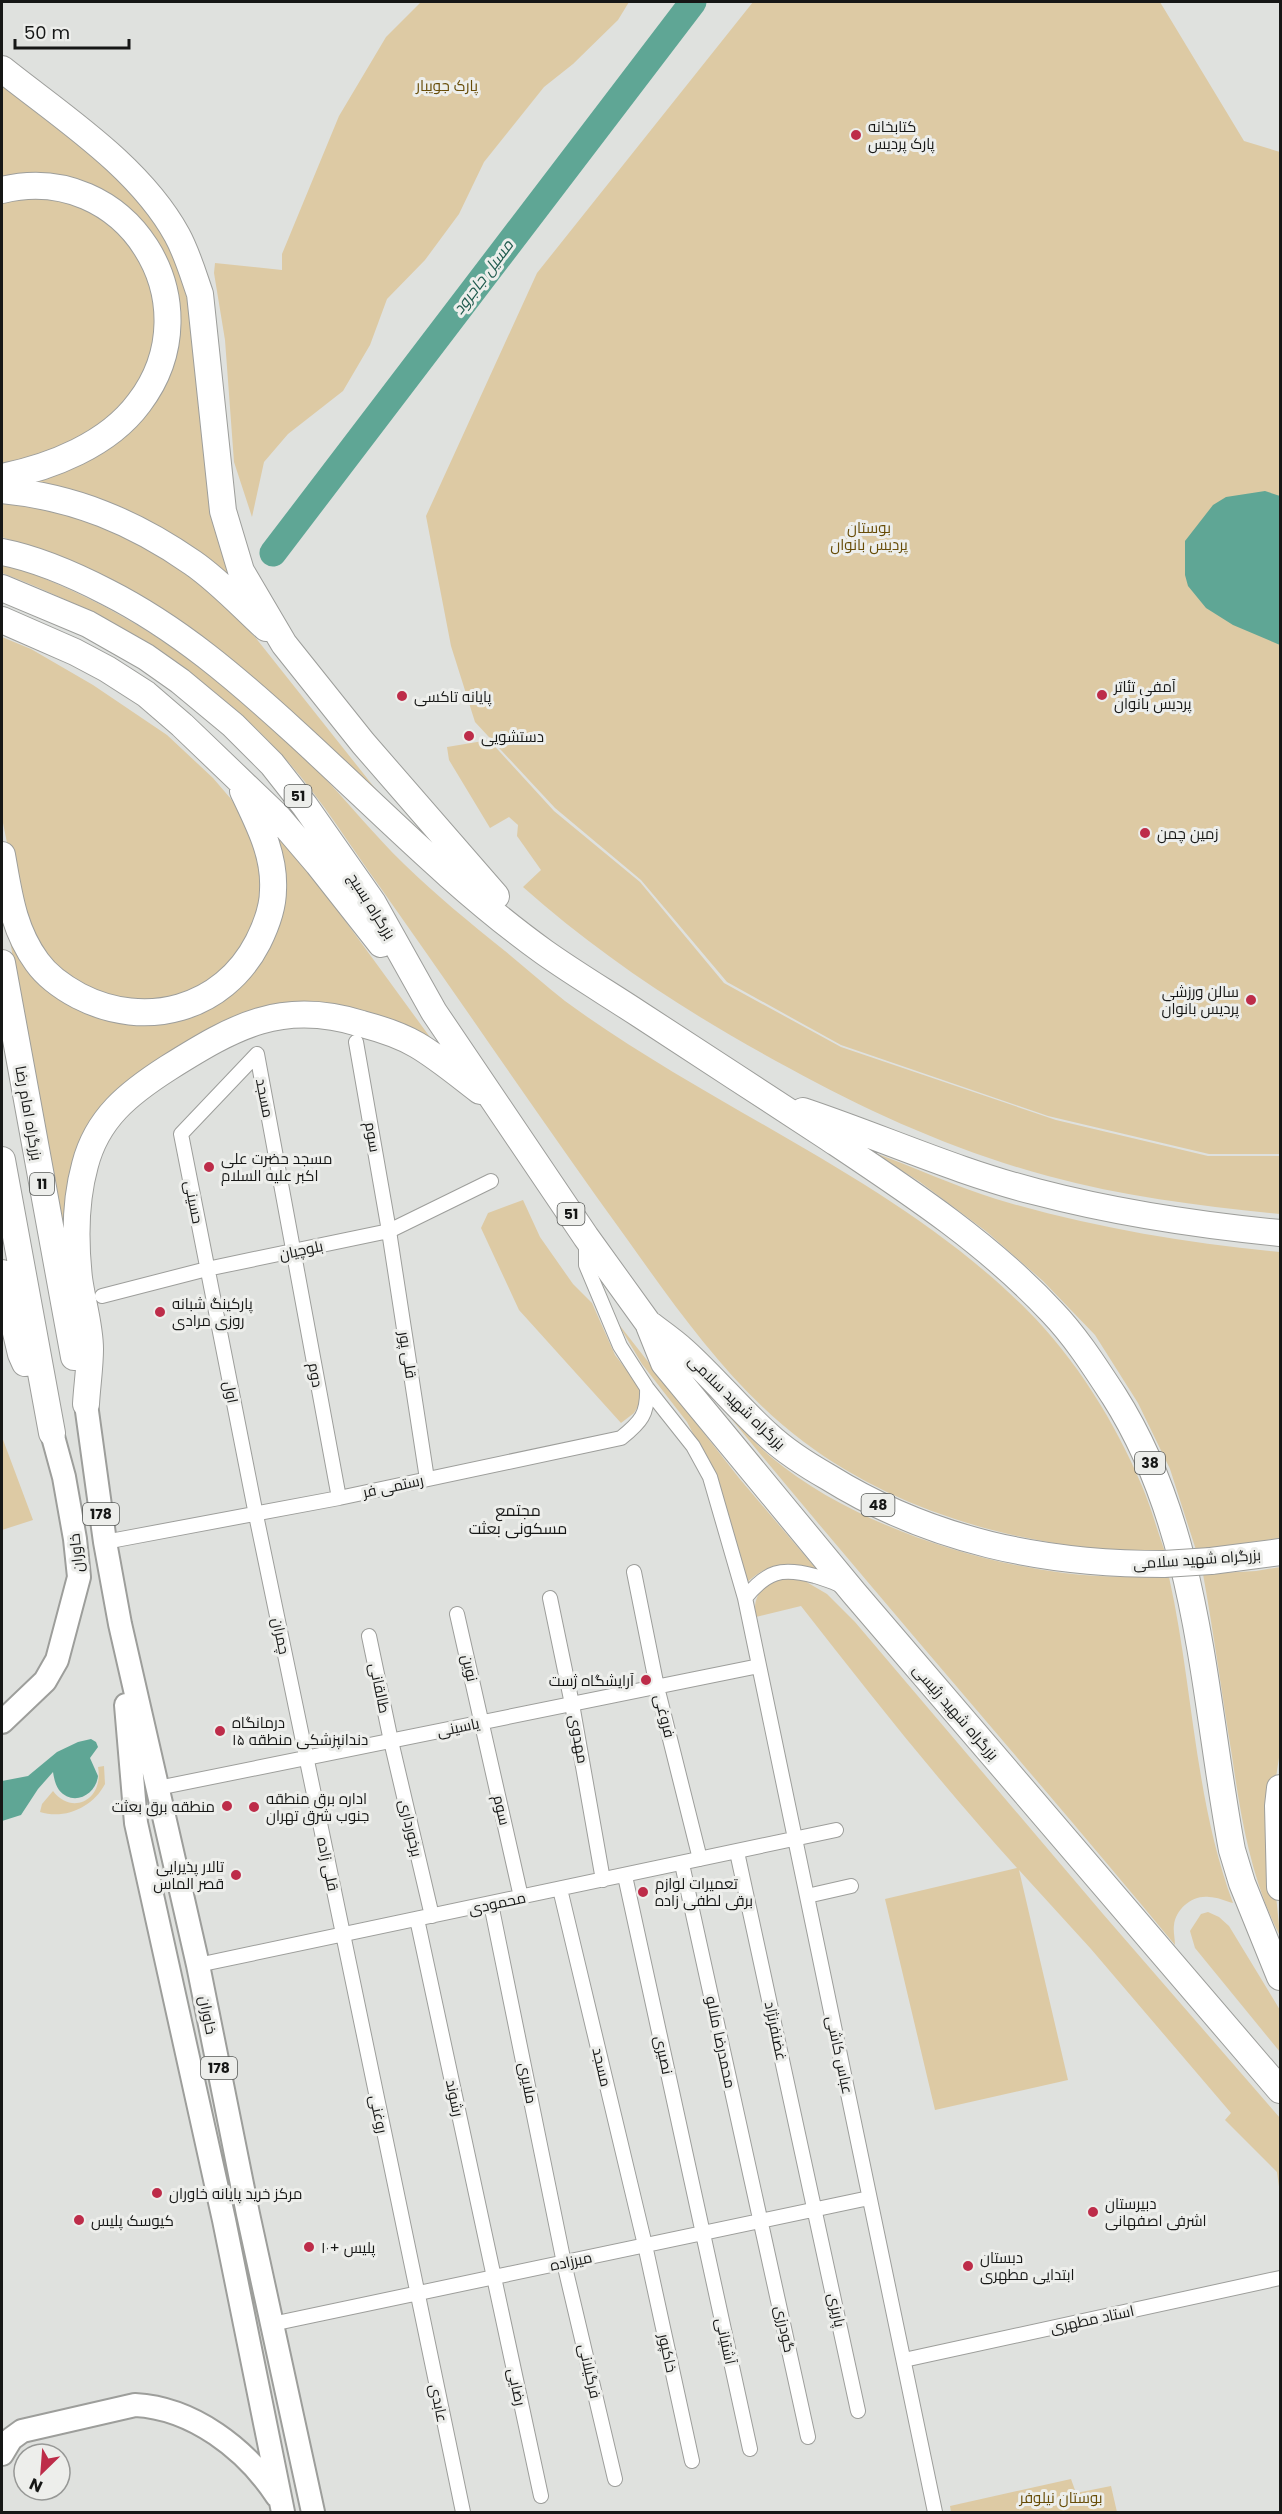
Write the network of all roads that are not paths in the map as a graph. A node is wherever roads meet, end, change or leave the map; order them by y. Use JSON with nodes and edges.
{"nodes":[{"id":1,"x":2,"y":69,"type":"edge"},
{"id":2,"x":2,"y":190,"type":"edge"},
{"id":3,"x":2,"y":477,"type":"edge"},
{"id":4,"x":2,"y":490,"type":"edge"},
{"id":5,"x":2,"y":552,"type":"edge"},
{"id":6,"x":2,"y":588,"type":"edge"},
{"id":7,"x":2,"y":620,"type":"edge"},
{"id":8,"x":284,"y":644,"type":"junction"},
{"id":9,"x":238,"y":780,"type":"junction"},
{"id":10,"x":2,"y":855,"type":"edge"},
{"id":11,"x":543,"y":951,"type":"junction"},
{"id":12,"x":2,"y":963,"type":"edge"},
{"id":13,"x":434,"y":1012,"type":"junction"},
{"id":14,"x":356,"y":1042,"type":"dead end"},
{"id":15,"x":771,"y":1100,"type":"junction"},
{"id":16,"x":496,"y":1103,"type":"junction"},
{"id":17,"x":181,"y":1134,"type":"joint"},
{"id":18,"x":2,"y":1160,"type":"edge"},
{"id":19,"x":491,"y":1181,"type":"dead end"},
{"id":20,"x":389,"y":1231,"type":"junction"},
{"id":21,"x":1281,"y":1233,"type":"edge"},
{"id":22,"x":586,"y":1237,"type":"junction"},
{"id":23,"x":294,"y":1251,"type":"junction"},
{"id":24,"x":207,"y":1269,"type":"junction"},
{"id":25,"x":2,"y":1274,"type":"edge"},
{"id":26,"x":102,"y":1296,"type":"dead end"},
{"id":27,"x":648,"y":1323,"type":"junction"},
{"id":28,"x":646,"y":1388,"type":"junction"},
{"id":29,"x":86,"y":1404,"type":"junction"},
{"id":30,"x":52,"y":1433,"type":"junction"},
{"id":31,"x":427,"y":1479,"type":"junction"},
{"id":32,"x":339,"y":1498,"type":"junction"},
{"id":33,"x":256,"y":1515,"type":"junction"},
{"id":34,"x":105,"y":1542,"type":"junction"},
{"id":35,"x":1281,"y":1552,"type":"edge"},
{"id":36,"x":634,"y":1572,"type":"dead end"},
{"id":37,"x":854,"y":1593,"type":"junction"},
{"id":38,"x":550,"y":1598,"type":"dead end"},
{"id":39,"x":745,"y":1598,"type":"junction"},
{"id":40,"x":457,"y":1614,"type":"dead end"},
{"id":41,"x":120,"y":1624,"type":"junction"},
{"id":42,"x":369,"y":1636,"type":"dead end"},
{"id":43,"x":759,"y":1666,"type":"junction"},
{"id":44,"x":657,"y":1687,"type":"junction"},
{"id":45,"x":572,"y":1704,"type":"junction"},
{"id":46,"x":2,"y":1722,"type":"edge"},
{"id":47,"x":482,"y":1722,"type":"junction"},
{"id":48,"x":391,"y":1741,"type":"junction"},
{"id":49,"x":306,"y":1758,"type":"junction"},
{"id":50,"x":158,"y":1788,"type":"junction"},
{"id":51,"x":1281,"y":1788,"type":"edge"},
{"id":52,"x":836,"y":1830,"type":"dead end"},
{"id":53,"x":795,"y":1840,"type":"junction"},
{"id":54,"x":737,"y":1852,"type":"junction"},
{"id":55,"x":700,"y":1859,"type":"junction"},
{"id":56,"x":682,"y":1864,"type":"junction"},
{"id":57,"x":625,"y":1875,"type":"junction"},
{"id":58,"x":603,"y":1880,"type":"junction"},
{"id":59,"x":851,"y":1886,"type":"dead end"},
{"id":60,"x":1281,"y":1887,"type":"edge"},
{"id":61,"x":560,"y":1889,"type":"junction"},
{"id":62,"x":807,"y":1896,"type":"junction"},
{"id":63,"x":521,"y":1898,"type":"junction"},
{"id":64,"x":492,"y":1904,"type":"junction"},
{"id":65,"x":432,"y":1916,"type":"junction"},
{"id":66,"x":417,"y":1919,"type":"junction"},
{"id":67,"x":343,"y":1935,"type":"junction"},
{"id":68,"x":198,"y":1965,"type":"junction"},
{"id":69,"x":1281,"y":1977,"type":"edge"},
{"id":70,"x":1281,"y":2090,"type":"edge"},
{"id":71,"x":869,"y":2198,"type":"junction"},
{"id":72,"x":816,"y":2210,"type":"junction"},
{"id":73,"x":761,"y":2221,"type":"junction"},
{"id":74,"x":702,"y":2234,"type":"junction"},
{"id":75,"x":645,"y":2246,"type":"junction"},
{"id":76,"x":564,"y":2263,"type":"junction"},
{"id":77,"x":494,"y":2277,"type":"junction"},
{"id":78,"x":1281,"y":2278,"type":"edge"},
{"id":79,"x":416,"y":2294,"type":"junction"},
{"id":80,"x":272,"y":2324,"type":"junction"},
{"id":81,"x":904,"y":2360,"type":"junction"},
{"id":82,"x":858,"y":2411,"type":"dead end"},
{"id":83,"x":808,"y":2437,"type":"dead end"},
{"id":84,"x":750,"y":2449,"type":"dead end"},
{"id":85,"x":2,"y":2454,"type":"edge"},
{"id":86,"x":692,"y":2461,"type":"dead end"},
{"id":87,"x":615,"y":2479,"type":"dead end"},
{"id":88,"x":541,"y":2496,"type":"dead end"},
{"id":89,"x":282,"y":2507,"type":"edge"},
{"id":90,"x":313,"y":2512,"type":"edge"},
{"id":91,"x":463,"y":2512,"type":"edge"},
{"id":92,"x":935,"y":2512,"type":"edge"}],
"edges":[{"from":1,"to":8,"type":"highway"},
{"from":2,"to":3,"type":"highway"},
{"from":4,"to":8,"type":"highway"},
{"from":5,"to":11,"type":"highway"},
{"from":6,"to":13,"type":"highway","name":"بزرگراه بسیج","number":"51"},
{"from":7,"to":9,"type":"highway"},
{"from":8,"to":11,"type":"highway"},
{"from":9,"to":10,"type":"highway"},
{"from":9,"to":13,"type":"highway"},
{"from":11,"to":15,"type":"highway"},
{"from":12,"to":29,"type":"highway","name":"بزرگراه امام رضا","number":"11"},
{"from":13,"to":16,"type":"highway","name":"بزرگراه بسیج","number":"51"},
{"from":14,"to":20,"type":"street","name":"سوم"},
{"from":15,"to":21,"type":"highway"},
{"from":15,"to":69,"type":"highway","number":"38"},
{"from":16,"to":22,"type":"highway","name":"بزرگراه بسیج","number":"51"},
{"from":16,"to":29,"type":"highway"},
{"from":17,"to":23,"type":"street","name":"مسجد"},
{"from":17,"to":24,"type":"street","name":"حسینی"},
{"from":18,"to":30,"type":"highway","number":"11"},
{"from":19,"to":20,"type":"street","name":"بلوچیان"},
{"from":20,"to":23,"type":"street","name":"بلوچیان"},
{"from":20,"to":31,"type":"street","name":"قلی پور"},
{"from":22,"to":27,"type":"highway","name":"بزرگراه بسیج","number":"51"},
{"from":22,"to":28,"type":"street","name":"عباس کاشی"},
{"from":23,"to":24,"type":"street","name":"بلوچیان"},
{"from":23,"to":32,"type":"street","name":"دوم"},
{"from":24,"to":26,"type":"street","name":"بلوچیان"},
{"from":24,"to":33,"type":"street","name":"اول"},
{"from":25,"to":30,"type":"highway"},
{"from":27,"to":35,"type":"highway","name":"بزرگراه شهید سلامی","number":"48","bridge":true},
{"from":27,"to":37,"type":"highway","name":"بزرگراه شهید رئیسی"},
{"from":28,"to":31,"type":"street","name":"رستمی فر"},
{"from":28,"to":39,"type":"street","name":"عباس کاشی"},
{"from":29,"to":34,"type":"main road","name":"خاوران","number":"178"},
{"from":30,"to":46,"type":"main road","name":"خاوران","number":"178"},
{"from":31,"to":32,"type":"street","name":"رستمی فر"},
{"from":32,"to":33,"type":"street","name":"رستمی فر"},
{"from":33,"to":34,"type":"street","name":"رستمی فر"},
{"from":33,"to":49,"type":"street","name":"چمران"},
{"from":34,"to":41,"type":"main road","name":"خاوران","number":"178"},
{"from":36,"to":44,"type":"street","name":"فروغی"},
{"from":37,"to":39,"type":"street"},
{"from":37,"to":70,"type":"highway","name":"بزرگراه شهید رئیسی"},
{"from":38,"to":45,"type":"street","name":"مهدوی"},
{"from":39,"to":43,"type":"street","name":"عباس کاشی"},
{"from":40,"to":47,"type":"street","name":"نوین"},
{"from":41,"to":50,"type":"main road","name":"خاوران","number":"178"},
{"from":41,"to":89,"type":"main road","name":"خاوران","number":"178"},
{"from":42,"to":48,"type":"street","name":"طالقانی"},
{"from":43,"to":44,"type":"street","name":"یاسینی"},
{"from":43,"to":53,"type":"street","name":"عباس کاشی"},
{"from":44,"to":45,"type":"street","name":"یاسینی"},
{"from":44,"to":55,"type":"street","name":"فروغی"},
{"from":45,"to":47,"type":"street","name":"یاسینی"},
{"from":45,"to":58,"type":"street","name":"مهدوی"},
{"from":47,"to":48,"type":"street","name":"یاسینی"},
{"from":47,"to":63,"type":"street","name":"سوم"},
{"from":48,"to":49,"type":"street","name":"یاسینی"},
{"from":48,"to":65,"type":"street","name":"برخورداری"},
{"from":49,"to":50,"type":"street","name":"یاسینی"},
{"from":49,"to":67,"type":"street","name":"قلی زاده"},
{"from":50,"to":68,"type":"main road","name":"خاوران","number":"178"},
{"from":51,"to":60,"type":"highway"},
{"from":52,"to":53,"type":"street","name":"محمودی"},
{"from":53,"to":54,"type":"street","name":"محمودی"},
{"from":53,"to":62,"type":"street","name":"عباس کاشی"},
{"from":54,"to":55,"type":"street","name":"محمودی"},
{"from":54,"to":72,"type":"street","name":"غضنفرنژاد"},
{"from":55,"to":56,"type":"street","name":"محمودی"},
{"from":56,"to":57,"type":"street","name":"محمودی"},
{"from":56,"to":73,"type":"street","name":"محمدرضا ملالو"},
{"from":57,"to":58,"type":"street","name":"محمودی"},
{"from":57,"to":74,"type":"street","name":"نصیری"},
{"from":58,"to":61,"type":"street","name":"محمودی"},
{"from":59,"to":62,"type":"street"},
{"from":61,"to":63,"type":"street","name":"محمودی"},
{"from":61,"to":75,"type":"street","name":"مسجد"},
{"from":62,"to":71,"type":"street","name":"عباس کاشی"},
{"from":63,"to":64,"type":"street","name":"محمودی"},
{"from":64,"to":65,"type":"street","name":"محمودی"},
{"from":64,"to":76,"type":"street","name":"ملایری"},
{"from":65,"to":66,"type":"street","name":"محمودی"},
{"from":66,"to":67,"type":"street","name":"محمودی"},
{"from":66,"to":77,"type":"street","name":"رشوند"},
{"from":67,"to":68,"type":"street","name":"محمودی"},
{"from":67,"to":79,"type":"street","name":"روغنی"},
{"from":68,"to":80,"type":"main road","name":"خاوران","number":"178"},
{"from":71,"to":72,"type":"street","name":"میرزاده"},
{"from":71,"to":81,"type":"street","name":"عباس کاشی"},
{"from":72,"to":73,"type":"street","name":"میرزاده"},
{"from":72,"to":82,"type":"street","name":"پاریزی"},
{"from":73,"to":74,"type":"street","name":"میرزاده"},
{"from":73,"to":83,"type":"street","name":"گودرزی"},
{"from":74,"to":75,"type":"street","name":"میرزاده"},
{"from":74,"to":84,"type":"street","name":"آشتیانی"},
{"from":75,"to":76,"type":"street","name":"میرزاده"},
{"from":75,"to":86,"type":"street","name":"خاکپور"},
{"from":76,"to":77,"type":"street","name":"میرزاده"},
{"from":76,"to":87,"type":"street","name":"فرگیلانی"},
{"from":77,"to":79,"type":"street","name":"میرزاده"},
{"from":77,"to":88,"type":"street","name":"رضایی"},
{"from":78,"to":81,"type":"street","name":"استاد مطهری"},
{"from":79,"to":80,"type":"street","name":"میرزاده"},
{"from":79,"to":91,"type":"street","name":"عابدی"},
{"from":80,"to":90,"type":"main road","name":"خاوران","number":"178"},
{"from":81,"to":92,"type":"street","name":"عباس کاشی"},
{"from":85,"to":89,"type":"main road"}]}
